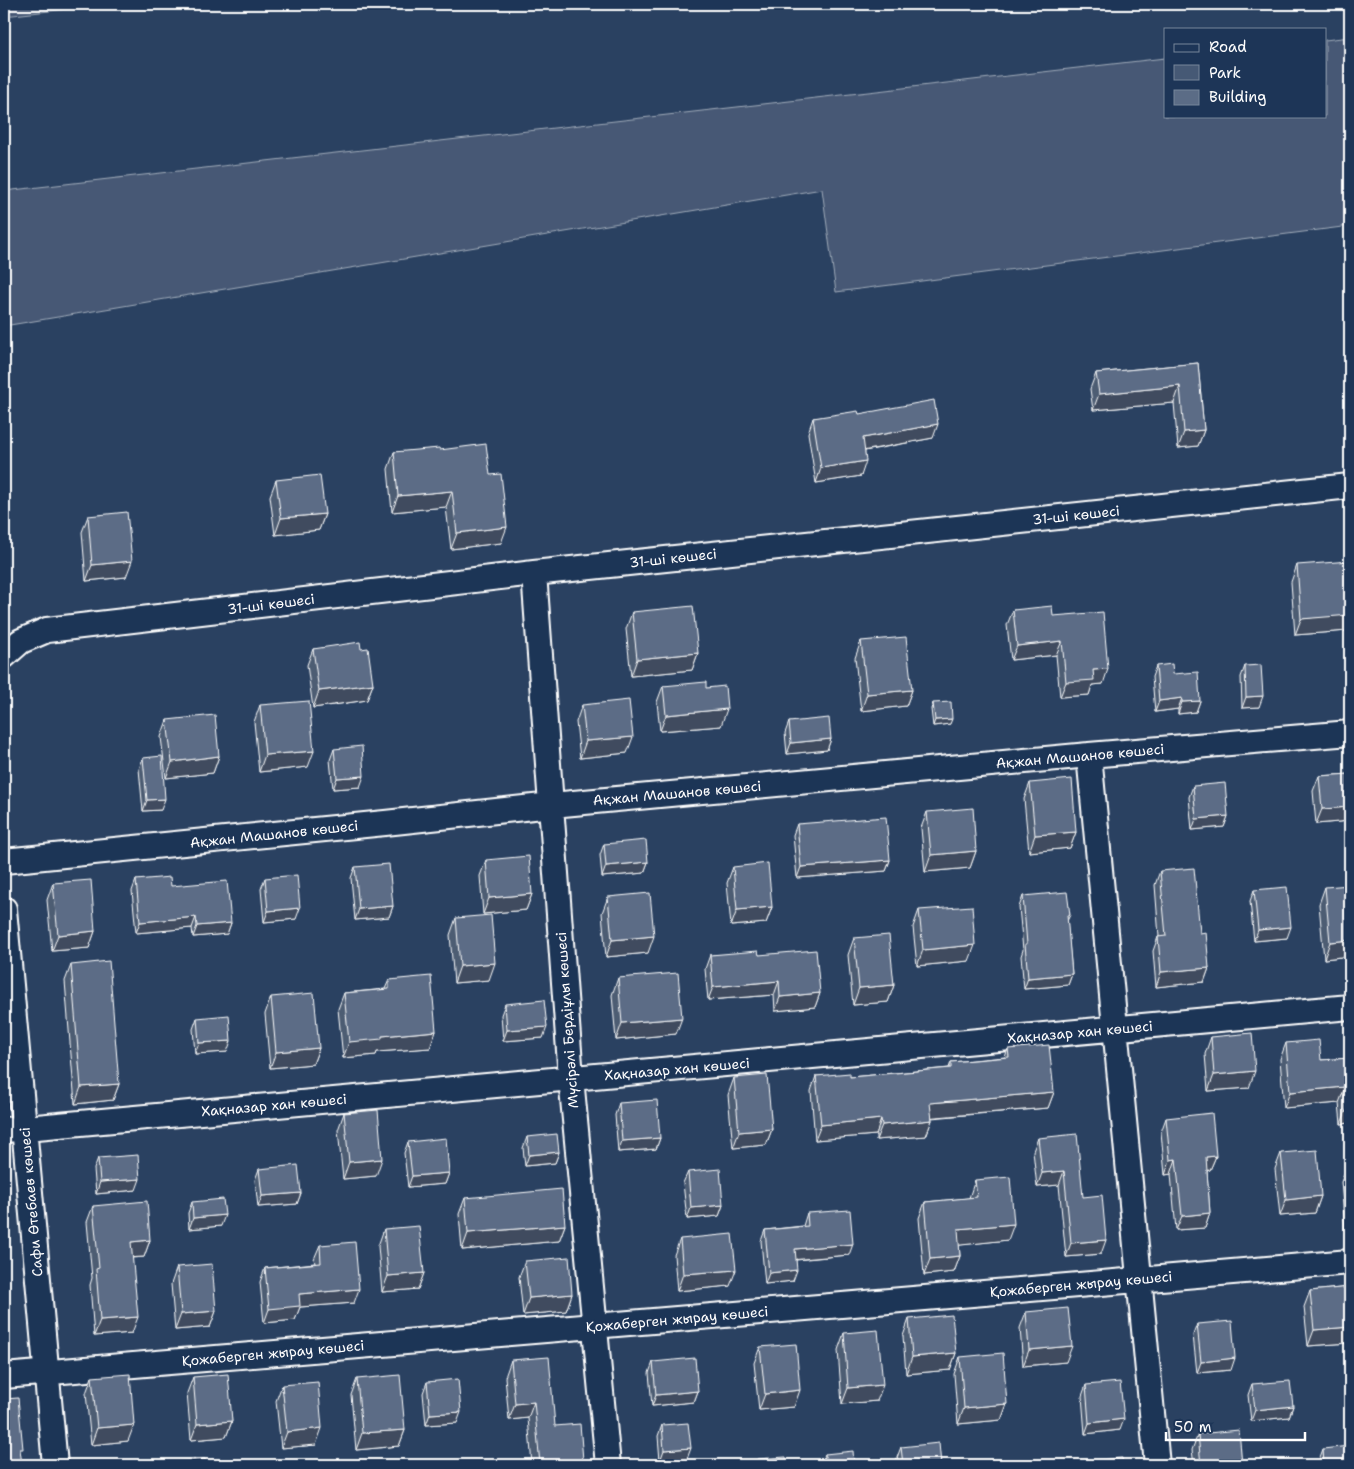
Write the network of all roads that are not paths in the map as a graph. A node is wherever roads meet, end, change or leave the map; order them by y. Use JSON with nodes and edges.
{"nodes":[{"id":1,"x":1350,"y":486,"type":"edge"},
{"id":2,"x":534,"y":573,"type":"junction"},
{"id":3,"x":4,"y":656,"type":"edge"},
{"id":4,"x":1350,"y":733,"type":"edge"},
{"id":5,"x":1089,"y":755,"type":"junction"},
{"id":6,"x":552,"y":805,"type":"junction"},
{"id":7,"x":4,"y":861,"type":"edge"},
{"id":8,"x":4,"y":910,"type":"edge"},
{"id":9,"x":1350,"y":1007,"type":"edge"},
{"id":10,"x":1115,"y":1029,"type":"junction"},
{"id":11,"x":571,"y":1078,"type":"junction"},
{"id":12,"x":14,"y":1129,"type":"edge"},
{"id":13,"x":1350,"y":1262,"type":"edge"},
{"id":14,"x":1139,"y":1279,"type":"junction"},
{"id":15,"x":595,"y":1326,"type":"junction"},
{"id":16,"x":47,"y":1372,"type":"junction"},
{"id":17,"x":4,"y":1376,"type":"edge"},
{"id":18,"x":55,"y":1465,"type":"edge"},
{"id":19,"x":608,"y":1465,"type":"edge"},
{"id":20,"x":1157,"y":1465,"type":"edge"}],
"edges":[{"from":1,"to":2,"type":"street","name":"31-ші көшесі"},
{"from":2,"to":3,"type":"street","name":"31-ші көшесі"},
{"from":2,"to":6,"type":"street","name":"Мүсірәлі Бердіұлы көшесі"},
{"from":4,"to":5,"type":"street","name":"Ақжан Машанов көшесі"},
{"from":5,"to":6,"type":"street","name":"Ақжан Машанов көшесі"},
{"from":5,"to":10,"type":"street"},
{"from":6,"to":7,"type":"street","name":"Ақжан Машанов көшесі"},
{"from":6,"to":11,"type":"street","name":"Мүсірәлі Бердіұлы көшесі"},
{"from":8,"to":12,"type":"street","name":"Сафи Өтебаев көшесі"},
{"from":9,"to":10,"type":"street","name":"Хақназар хан көшесі"},
{"from":10,"to":11,"type":"street","name":"Хақназар хан көшесі"},
{"from":10,"to":14,"type":"street"},
{"from":11,"to":12,"type":"street","name":"Хақназар хан көшесі"},
{"from":11,"to":15,"type":"street","name":"Мүсірәлі Бердіұлы көшесі"},
{"from":12,"to":16,"type":"street","name":"Сафи Өтебаев көшесі"},
{"from":13,"to":14,"type":"street","name":"Қожаберген жырау көшесі"},
{"from":14,"to":15,"type":"street","name":"Қожаберген жырау көшесі"},
{"from":14,"to":20,"type":"street"},
{"from":15,"to":16,"type":"street","name":"Қожаберген жырау көшесі"},
{"from":15,"to":19,"type":"street","name":"Мүсірәлі Бердіұлы көшесі"},
{"from":16,"to":17,"type":"street","name":"Қожаберген жырау көшесі"},
{"from":16,"to":18,"type":"street","name":"Сафи Өтебаев көшесі"}]}
